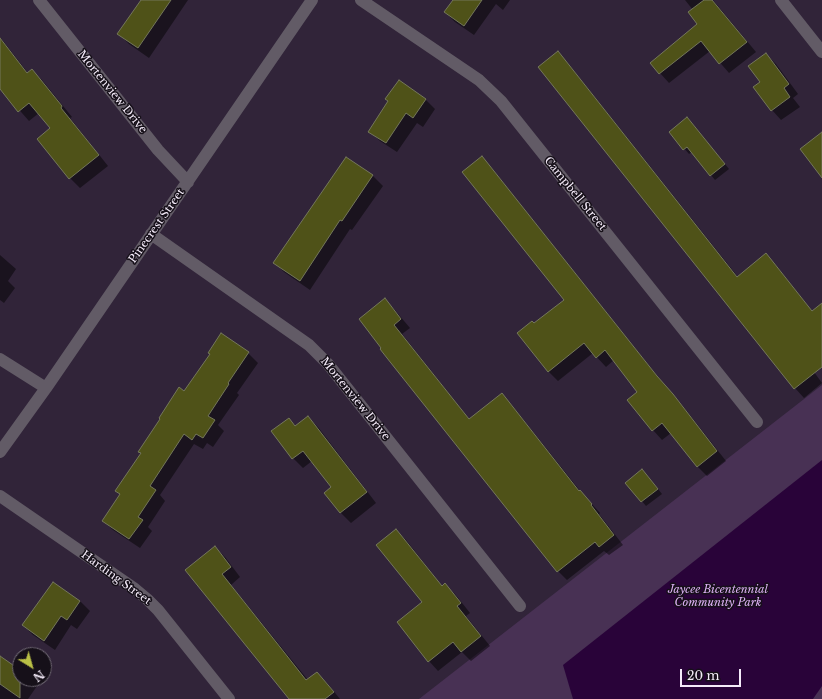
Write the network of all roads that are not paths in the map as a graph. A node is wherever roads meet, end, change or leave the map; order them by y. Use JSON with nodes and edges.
{"nodes":[{"id":1,"x":39,"y":0,"type":"edge"},
{"id":2,"x":312,"y":0,"type":"edge"},
{"id":3,"x":361,"y":0,"type":"edge"},
{"id":4,"x":781,"y":0,"type":"edge"},
{"id":5,"x":822,"y":52,"type":"edge"},
{"id":6,"x":188,"y":182,"type":"junction"},
{"id":7,"x":151,"y":234,"type":"junction"},
{"id":8,"x":0,"y":359,"type":"edge"},
{"id":9,"x":46,"y":388,"type":"junction"},
{"id":10,"x":757,"y":422,"type":"dead end"},
{"id":11,"x":0,"y":452,"type":"edge"},
{"id":12,"x":0,"y":496,"type":"edge"},
{"id":13,"x":520,"y":606,"type":"dead end"},
{"id":14,"x":229,"y":699,"type":"edge"}],
"edges":[{"from":1,"to":6,"type":"street","name":"Mortenview Drive"},
{"from":2,"to":6,"type":"street","name":"Pinecrest Street"},
{"from":3,"to":10,"type":"street","name":"Campbell Street"},
{"from":4,"to":5,"type":"street"},
{"from":6,"to":7,"type":"street","name":"Pinecrest Street"},
{"from":7,"to":9,"type":"street","name":"Pinecrest Street"},
{"from":7,"to":13,"type":"street","name":"Mortenview Drive"},
{"from":8,"to":9,"type":"street"},
{"from":9,"to":11,"type":"street","name":"Pinecrest Street"},
{"from":12,"to":14,"type":"street","name":"Harding Street"}]}
